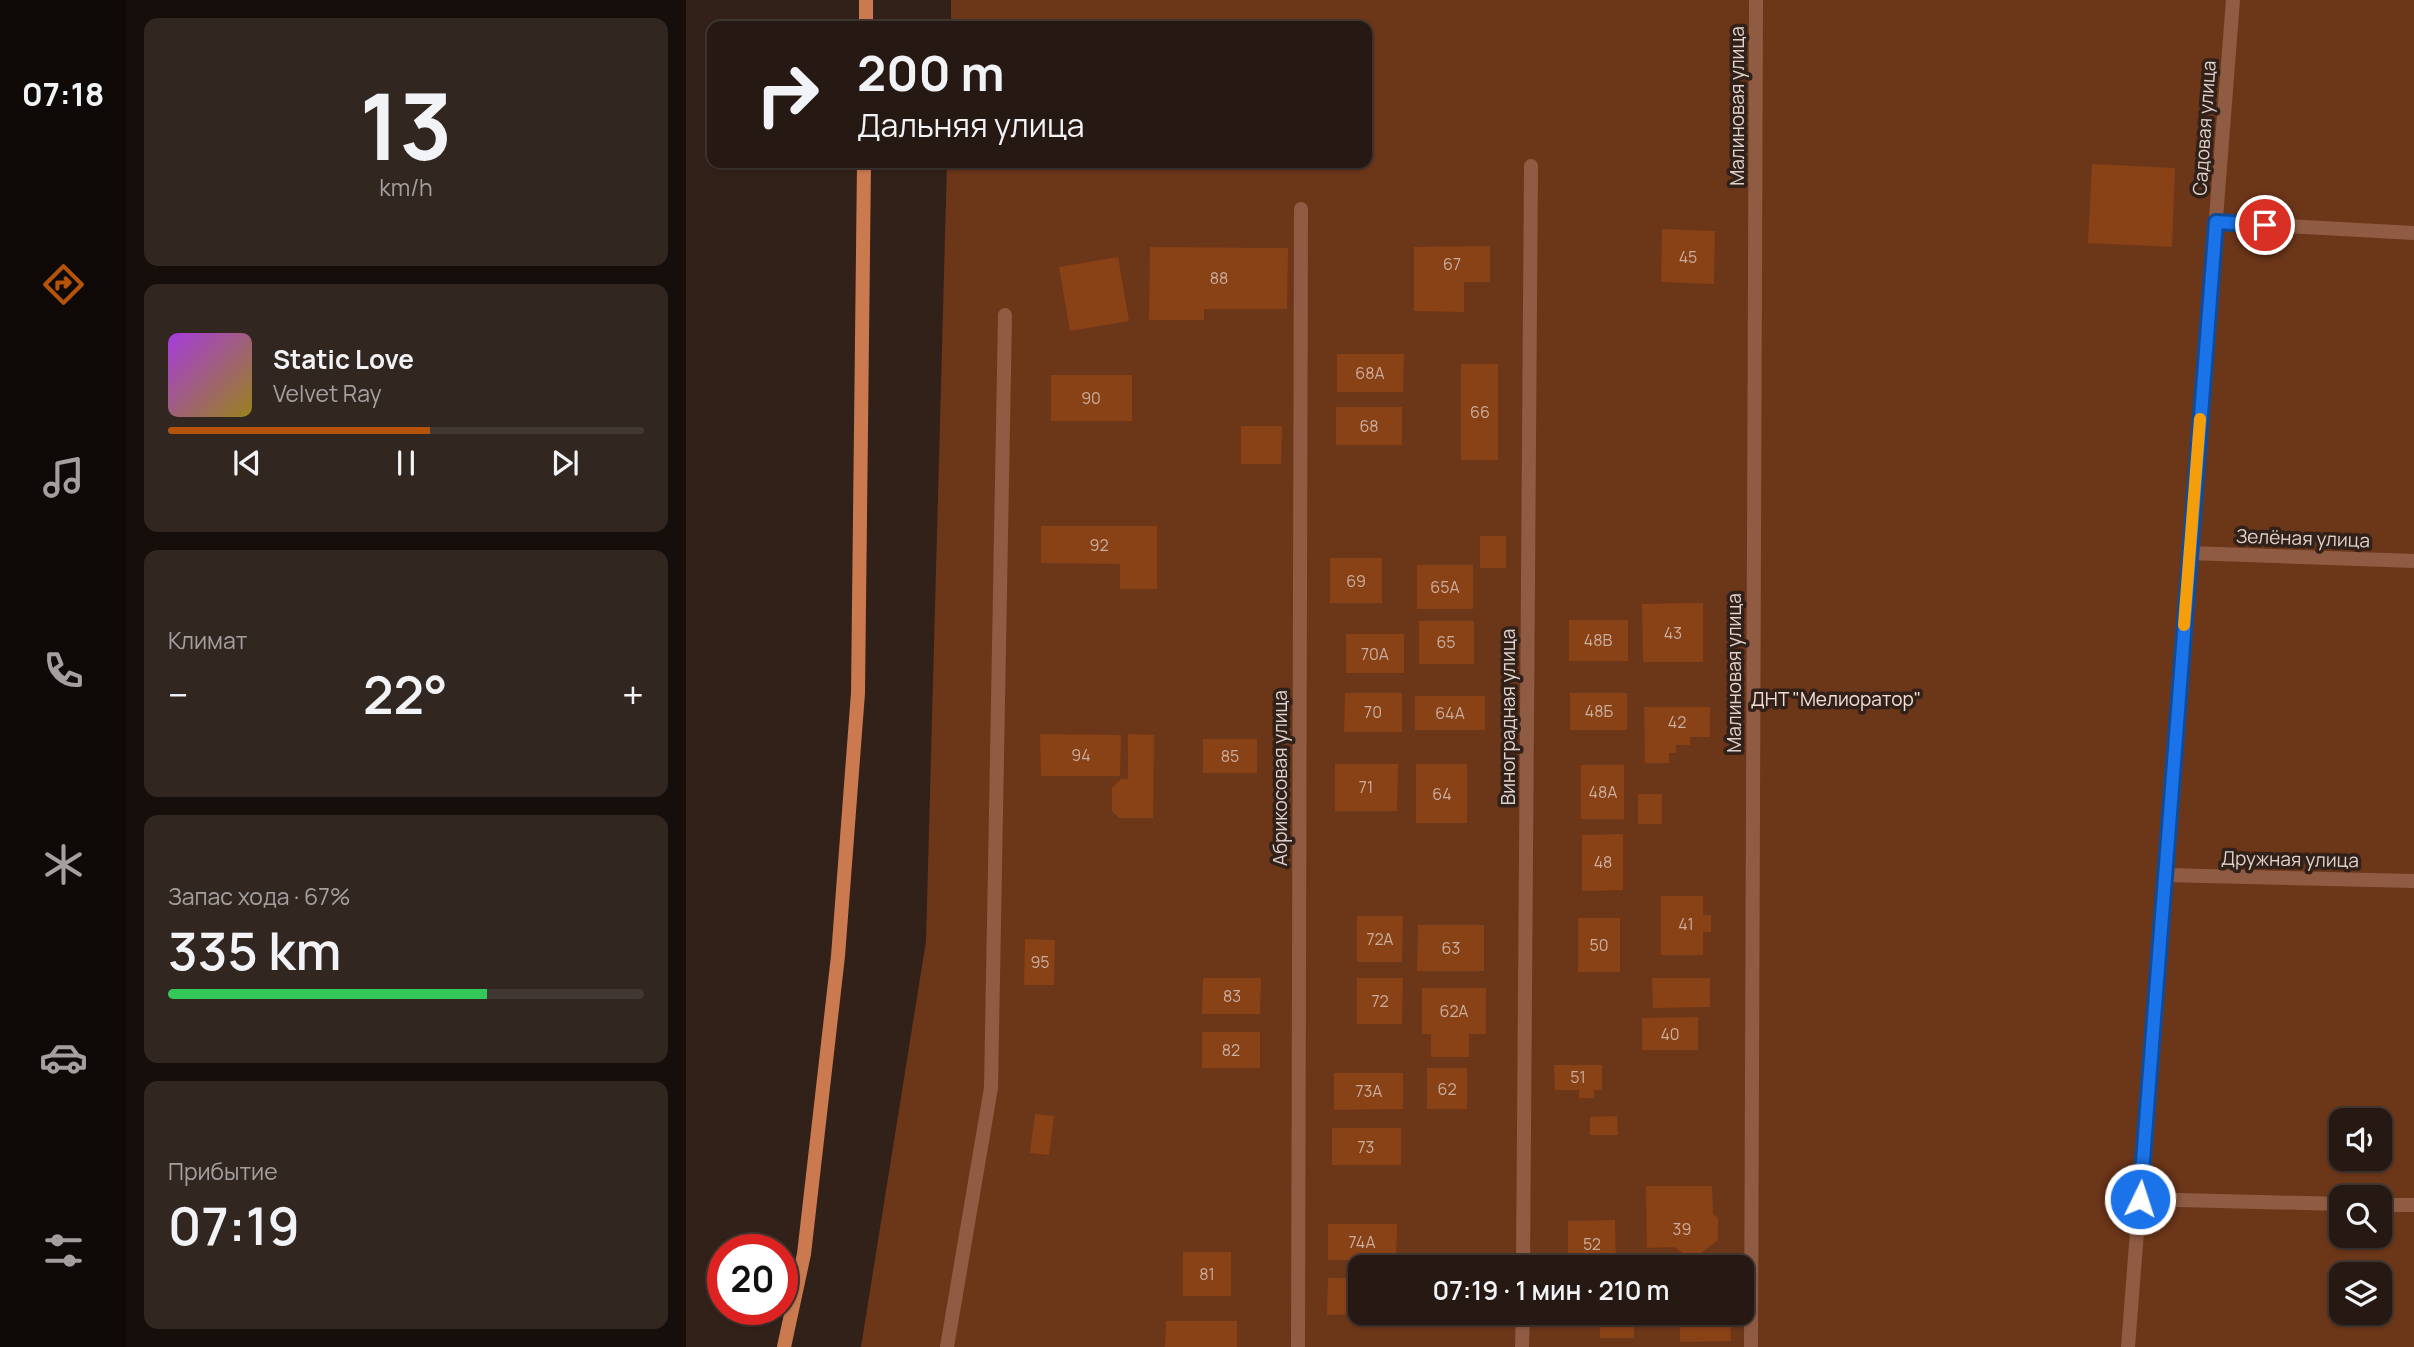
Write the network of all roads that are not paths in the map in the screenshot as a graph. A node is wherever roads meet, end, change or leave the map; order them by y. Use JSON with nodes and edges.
{"nodes":[{"id":1,"x":866,"y":0,"type":"edge"},
{"id":2,"x":1756,"y":0,"type":"edge"},
{"id":3,"x":2233,"y":0,"type":"edge"},
{"id":4,"x":866,"y":21,"type":"edge"},
{"id":5,"x":1531,"y":166,"type":"dead end"},
{"id":6,"x":864,"y":168,"type":"edge"},
{"id":7,"x":1301,"y":209,"type":"dead end"},
{"id":8,"x":2216,"y":222,"type":"junction"},
{"id":9,"x":2414,"y":233,"type":"edge"},
{"id":10,"x":1005,"y":315,"type":"dead end"},
{"id":11,"x":2190,"y":552,"type":"junction"},
{"id":12,"x":2414,"y":561,"type":"edge"},
{"id":13,"x":2165,"y":875,"type":"junction"},
{"id":14,"x":2414,"y":881,"type":"edge"},
{"id":15,"x":2140,"y":1199,"type":"junction"},
{"id":16,"x":2329,"y":1204,"type":"edge"},
{"id":17,"x":2392,"y":1205,"type":"edge"},
{"id":18,"x":2414,"y":1205,"type":"edge"},
{"id":19,"x":1523,"y":1255,"type":"edge"},
{"id":20,"x":1523,"y":1325,"type":"edge"},
{"id":21,"x":784,"y":1347,"type":"edge"},
{"id":22,"x":947,"y":1347,"type":"edge"},
{"id":23,"x":1298,"y":1347,"type":"edge"},
{"id":24,"x":1522,"y":1347,"type":"edge"},
{"id":25,"x":1751,"y":1347,"type":"edge"},
{"id":26,"x":2128,"y":1347,"type":"edge"}],
"edges":[{"from":1,"to":4,"type":"main road"},
{"from":2,"to":25,"type":"lane","name":"Малиновая улица"},
{"from":3,"to":8,"type":"lane","name":"Садовая улица"},
{"from":5,"to":19,"type":"lane","name":"Виноградная улица"},
{"from":6,"to":21,"type":"main road"},
{"from":7,"to":23,"type":"lane","name":"Абрикосовая улица"},
{"from":8,"to":9,"type":"lane"},
{"from":8,"to":11,"type":"lane","name":"Садовая улица"},
{"from":10,"to":22,"type":"lane"},
{"from":11,"to":12,"type":"lane","name":"Зелёная улица"},
{"from":11,"to":13,"type":"lane","name":"Садовая улица"},
{"from":13,"to":14,"type":"lane","name":"Дружная улица"},
{"from":13,"to":15,"type":"lane","name":"Садовая улица"},
{"from":15,"to":16,"type":"lane"},
{"from":15,"to":26,"type":"lane","name":"Садовая улица"},
{"from":17,"to":18,"type":"lane"},
{"from":20,"to":24,"type":"lane"}]}
